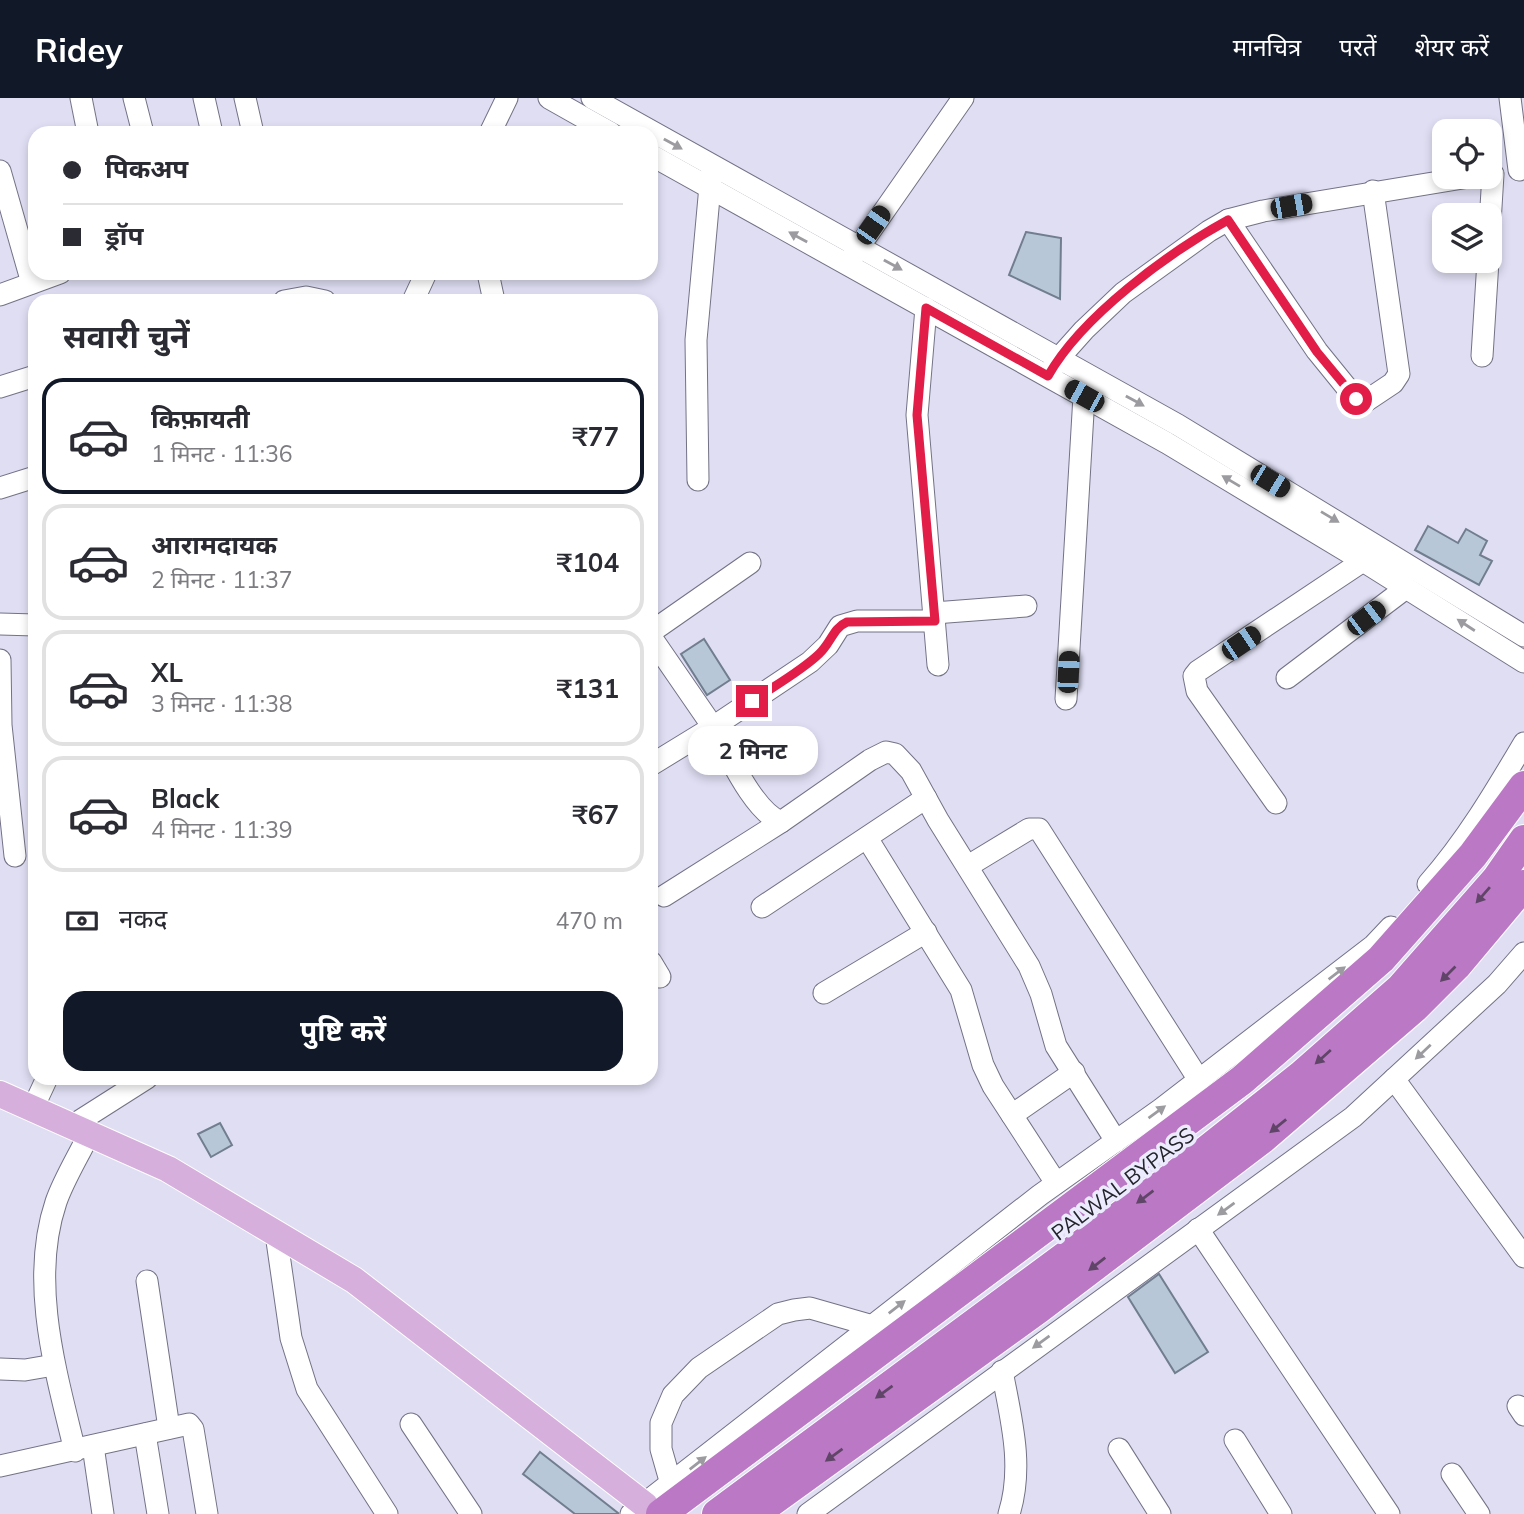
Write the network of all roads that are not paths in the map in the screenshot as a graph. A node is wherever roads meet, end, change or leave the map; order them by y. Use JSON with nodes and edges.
{"nodes":[{"id":1,"x":81,"y":98,"type":"edge"},
{"id":2,"x":134,"y":98,"type":"edge"},
{"id":3,"x":204,"y":98,"type":"edge"},
{"id":4,"x":245,"y":98,"type":"edge"},
{"id":5,"x":507,"y":98,"type":"edge"},
{"id":6,"x":549,"y":98,"type":"edge"},
{"id":7,"x":592,"y":98,"type":"edge"},
{"id":8,"x":963,"y":98,"type":"edge"},
{"id":9,"x":1510,"y":98,"type":"edge"},
{"id":10,"x":87,"y":126,"type":"edge"},
{"id":11,"x":141,"y":126,"type":"edge"},
{"id":12,"x":210,"y":126,"type":"edge"},
{"id":13,"x":251,"y":126,"type":"edge"},
{"id":14,"x":493,"y":126,"type":"edge"},
{"id":15,"x":599,"y":126,"type":"edge"},
{"id":16,"x":642,"y":126,"type":"edge"},
{"id":17,"x":658,"y":135,"type":"edge"},
{"id":18,"x":658,"y":159,"type":"edge"},
{"id":19,"x":713,"y":166,"type":"junction"},
{"id":20,"x":1521,"y":170,"type":"edge"},
{"id":21,"x":0,"y":171,"type":"edge"},
{"id":22,"x":1502,"y":173,"type":"edge"},
{"id":23,"x":1432,"y":182,"type":"edge"},
{"id":24,"x":708,"y":187,"type":"junction"},
{"id":25,"x":1373,"y":191,"type":"junction"},
{"id":26,"x":1228,"y":220,"type":"junction"},
{"id":27,"x":853,"y":255,"type":"junction"},
{"id":28,"x":28,"y":269,"type":"edge"},
{"id":29,"x":1487,"y":273,"type":"edge"},
{"id":30,"x":31,"y":280,"type":"edge"},
{"id":31,"x":40,"y":280,"type":"edge"},
{"id":32,"x":32,"y":283,"type":"junction"},
{"id":33,"x":0,"y":295,"type":"edge"},
{"id":34,"x":926,"y":308,"type":"junction"},
{"id":35,"x":1482,"y":356,"type":"dead end"},
{"id":36,"x":1054,"y":367,"type":"junction"},
{"id":37,"x":28,"y":378,"type":"edge"},
{"id":38,"x":0,"y":387,"type":"edge"},
{"id":39,"x":1084,"y":396,"type":"junction"},
{"id":40,"x":28,"y":479,"type":"edge"},
{"id":41,"x":698,"y":480,"type":"dead end"},
{"id":42,"x":0,"y":488,"type":"edge"},
{"id":43,"x":1363,"y":561,"type":"junction"},
{"id":44,"x":750,"y":563,"type":"dead end"},
{"id":45,"x":1406,"y":587,"type":"junction"},
{"id":46,"x":1026,"y":606,"type":"dead end"},
{"id":47,"x":934,"y":617,"type":"junction"},
{"id":48,"x":0,"y":624,"type":"edge"},
{"id":49,"x":28,"y":625,"type":"edge"},
{"id":50,"x":658,"y":630,"type":"edge"},
{"id":51,"x":1524,"y":636,"type":"edge"},
{"id":52,"x":658,"y":645,"type":"edge"},
{"id":53,"x":0,"y":660,"type":"edge"},
{"id":54,"x":1524,"y":662,"type":"edge"},
{"id":55,"x":939,"y":665,"type":"dead end"},
{"id":56,"x":1287,"y":678,"type":"dead end"},
{"id":57,"x":1066,"y":699,"type":"dead end"},
{"id":58,"x":713,"y":727,"type":"junction"},
{"id":59,"x":1524,"y":743,"type":"edge"},
{"id":60,"x":658,"y":761,"type":"edge"},
{"id":61,"x":1524,"y":786,"type":"edge"},
{"id":62,"x":926,"y":798,"type":"junction"},
{"id":63,"x":1276,"y":803,"type":"dead end"},
{"id":64,"x":1524,"y":806,"type":"edge"},
{"id":65,"x":782,"y":822,"type":"junction"},
{"id":66,"x":867,"y":838,"type":"junction"},
{"id":67,"x":1524,"y":841,"type":"edge"},
{"id":68,"x":15,"y":856,"type":"dead end"},
{"id":69,"x":968,"y":866,"type":"junction"},
{"id":70,"x":1524,"y":885,"type":"edge"},
{"id":71,"x":664,"y":896,"type":"dead end"},
{"id":72,"x":762,"y":907,"type":"dead end"},
{"id":73,"x":926,"y":932,"type":"junction"},
{"id":74,"x":1524,"y":953,"type":"edge"},
{"id":75,"x":824,"y":993,"type":"dead end"},
{"id":76,"x":1073,"y":1072,"type":"junction"},
{"id":77,"x":1394,"y":1079,"type":"junction"},
{"id":78,"x":1199,"y":1080,"type":"junction"},
{"id":79,"x":44,"y":1085,"type":"edge"},
{"id":80,"x":138,"y":1085,"type":"edge"},
{"id":81,"x":0,"y":1094,"type":"edge"},
{"id":82,"x":33,"y":1108,"type":"junction"},
{"id":83,"x":1012,"y":1115,"type":"junction"},
{"id":84,"x":79,"y":1130,"type":"junction"},
{"id":85,"x":1116,"y":1141,"type":"junction"},
{"id":86,"x":1056,"y":1183,"type":"junction"},
{"id":87,"x":1198,"y":1229,"type":"junction"},
{"id":88,"x":276,"y":1234,"type":"junction"},
{"id":89,"x":1524,"y":1257,"type":"edge"},
{"id":90,"x":147,"y":1282,"type":"dead end"},
{"id":91,"x":873,"y":1326,"type":"junction"},
{"id":92,"x":54,"y":1365,"type":"junction"},
{"id":93,"x":0,"y":1369,"type":"edge"},
{"id":94,"x":1002,"y":1371,"type":"junction"},
{"id":95,"x":411,"y":1424,"type":"dead end"},
{"id":96,"x":169,"y":1428,"type":"junction"},
{"id":97,"x":145,"y":1434,"type":"junction"},
{"id":98,"x":1235,"y":1440,"type":"dead end"},
{"id":99,"x":84,"y":1448,"type":"junction"},
{"id":100,"x":1119,"y":1449,"type":"dead end"},
{"id":101,"x":0,"y":1466,"type":"edge"},
{"id":102,"x":1452,"y":1474,"type":"dead end"},
{"id":103,"x":671,"y":1484,"type":"junction"},
{"id":104,"x":648,"y":1512,"type":"edge"},
{"id":105,"x":103,"y":1514,"type":"edge"},
{"id":106,"x":158,"y":1514,"type":"edge"},
{"id":107,"x":207,"y":1514,"type":"edge"},
{"id":108,"x":387,"y":1514,"type":"edge"},
{"id":109,"x":471,"y":1514,"type":"edge"},
{"id":110,"x":679,"y":1514,"type":"edge"},
{"id":111,"x":717,"y":1514,"type":"edge"},
{"id":112,"x":754,"y":1514,"type":"edge"},
{"id":113,"x":808,"y":1514,"type":"edge"},
{"id":114,"x":1009,"y":1514,"type":"edge"},
{"id":115,"x":1160,"y":1514,"type":"edge"},
{"id":116,"x":1281,"y":1514,"type":"edge"},
{"id":117,"x":1389,"y":1514,"type":"edge"},
{"id":118,"x":1479,"y":1514,"type":"edge"}],
"edges":[{"from":1,"to":10,"type":"street"},
{"from":2,"to":11,"type":"street"},
{"from":3,"to":12,"type":"street"},
{"from":4,"to":13,"type":"street"},
{"from":5,"to":14,"type":"street"},
{"from":6,"to":15,"type":"street"},
{"from":7,"to":16,"type":"street","one_way":true},
{"from":8,"to":27,"type":"street"},
{"from":9,"to":20,"type":"street"},
{"from":17,"to":19,"type":"street","one_way":true},
{"from":18,"to":24,"type":"street"},
{"from":19,"to":24,"type":"street"},
{"from":19,"to":27,"type":"street"},
{"from":20,"to":22,"type":"street"},
{"from":21,"to":28,"type":"street"},
{"from":23,"to":25,"type":"street"},
{"from":27,"to":24,"type":"street","one_way":true},
{"from":24,"to":41,"type":"street"},
{"from":25,"to":26,"type":"street"},
{"from":25,"to":26,"type":"street"},
{"from":26,"to":36,"type":"street"},
{"from":27,"to":34,"type":"street"},
{"from":27,"to":36,"type":"street","one_way":true},
{"from":29,"to":35,"type":"street"},
{"from":30,"to":32,"type":"street"},
{"from":31,"to":32,"type":"street"},
{"from":32,"to":33,"type":"street"},
{"from":34,"to":36,"type":"street"},
{"from":34,"to":47,"type":"street"},
{"from":36,"to":39,"type":"street"},
{"from":36,"to":51,"type":"street","one_way":true},
{"from":37,"to":38,"type":"street"},
{"from":43,"to":39,"type":"street","one_way":true},
{"from":39,"to":57,"type":"street"},
{"from":40,"to":42,"type":"street"},
{"from":43,"to":45,"type":"street"},
{"from":43,"to":63,"type":"street"},
{"from":44,"to":50,"type":"street"},
{"from":54,"to":45,"type":"street","one_way":true},
{"from":45,"to":56,"type":"street"},
{"from":46,"to":47,"type":"street"},
{"from":47,"to":55,"type":"street"},
{"from":47,"to":58,"type":"street"},
{"from":48,"to":49,"type":"street"},
{"from":52,"to":58,"type":"street"},
{"from":53,"to":68,"type":"street"},
{"from":58,"to":60,"type":"street"},
{"from":58,"to":65,"type":"street"},
{"from":78,"to":59,"type":"street","one_way":true},
{"from":61,"to":104,"type":"highway"},
{"from":62,"to":65,"type":"street"},
{"from":62,"to":66,"type":"street"},
{"from":62,"to":69,"type":"street"},
{"from":64,"to":110,"type":"highway","name":"PALWAL BYPASS"},
{"from":65,"to":71,"type":"street"},
{"from":66,"to":72,"type":"street"},
{"from":66,"to":73,"type":"street"},
{"from":67,"to":111,"type":"highway","name":"PALWAL BYPASS","one_way":true},
{"from":69,"to":76,"type":"street"},
{"from":69,"to":78,"type":"street"},
{"from":70,"to":112,"type":"highway","one_way":true},
{"from":73,"to":75,"type":"street"},
{"from":73,"to":83,"type":"street"},
{"from":74,"to":77,"type":"street","one_way":true},
{"from":76,"to":83,"type":"street"},
{"from":76,"to":85,"type":"street"},
{"from":77,"to":87,"type":"street","one_way":true},
{"from":77,"to":89,"type":"street"},
{"from":85,"to":78,"type":"street","one_way":true},
{"from":79,"to":82,"type":"street"},
{"from":80,"to":84,"type":"street"},
{"from":81,"to":82,"type":"main road"},
{"from":82,"to":84,"type":"main road"},
{"from":83,"to":86,"type":"street"},
{"from":84,"to":88,"type":"main road"},
{"from":84,"to":92,"type":"street"},
{"from":85,"to":86,"type":"street"},
{"from":91,"to":86,"type":"street","one_way":true},
{"from":87,"to":94,"type":"street","one_way":true},
{"from":87,"to":117,"type":"street"},
{"from":88,"to":104,"type":"main road"},
{"from":88,"to":108,"type":"street"},
{"from":90,"to":96,"type":"street"},
{"from":103,"to":91,"type":"street","one_way":true},
{"from":91,"to":103,"type":"street"},
{"from":92,"to":93,"type":"street"},
{"from":92,"to":99,"type":"street"},
{"from":94,"to":113,"type":"street"},
{"from":94,"to":114,"type":"street"},
{"from":95,"to":109,"type":"street"},
{"from":96,"to":97,"type":"street"},
{"from":96,"to":107,"type":"street"},
{"from":97,"to":99,"type":"street"},
{"from":97,"to":106,"type":"street"},
{"from":98,"to":116,"type":"street"},
{"from":99,"to":101,"type":"street"},
{"from":99,"to":105,"type":"street"},
{"from":100,"to":115,"type":"street"},
{"from":102,"to":118,"type":"street"},
{"from":103,"to":104,"type":"street"}]}
